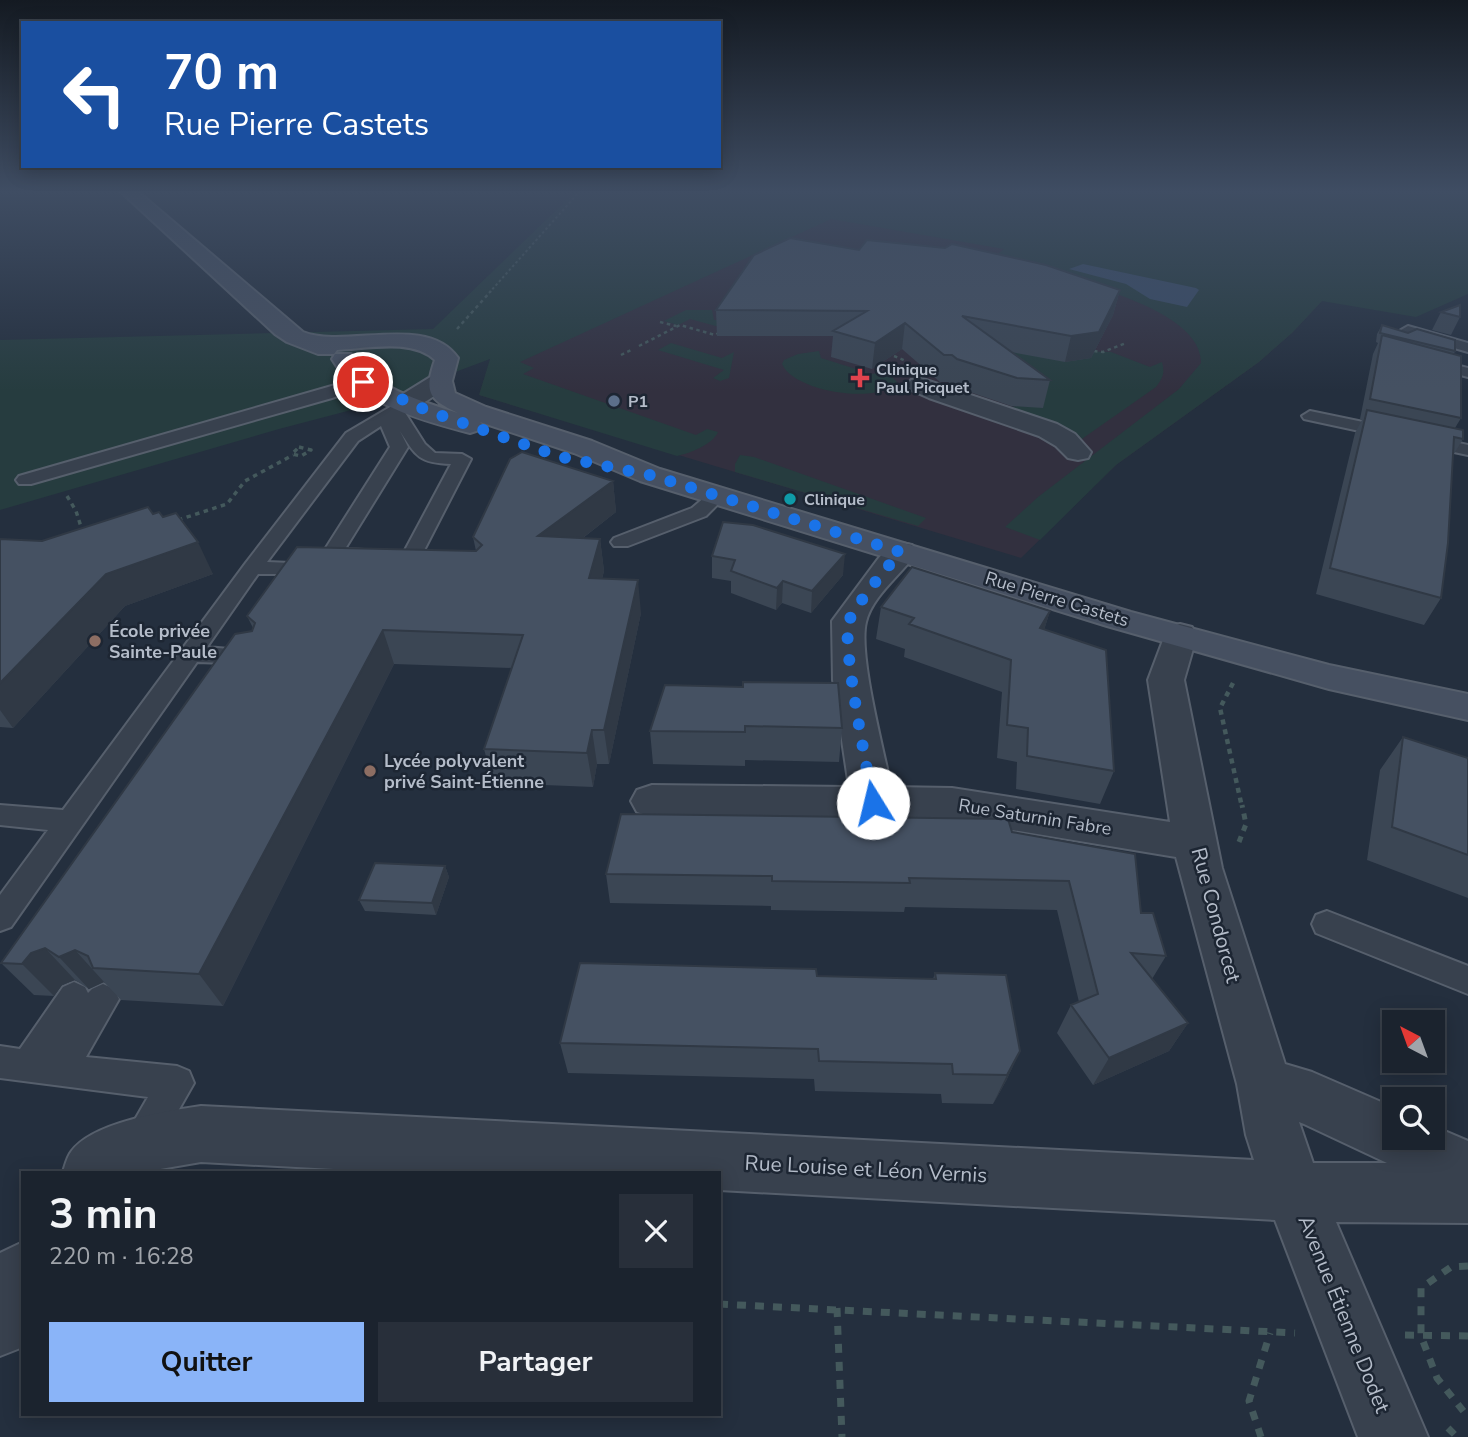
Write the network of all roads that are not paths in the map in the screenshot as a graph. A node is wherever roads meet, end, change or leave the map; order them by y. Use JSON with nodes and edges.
{"nodes":[{"id":1,"x":203,"y":257,"type":"edge"},
{"id":2,"x":1408,"y":330,"type":"edge"},
{"id":3,"x":304,"y":341,"type":"junction"},
{"id":4,"x":1468,"y":348,"type":"edge"},
{"id":5,"x":1416,"y":358,"type":"edge"},
{"id":6,"x":343,"y":359,"type":"junction"},
{"id":7,"x":1468,"y":373,"type":"edge"},
{"id":8,"x":441,"y":374,"type":"junction"},
{"id":9,"x":363,"y":382,"type":"junction"},
{"id":10,"x":920,"y":385,"type":"dead end"},
{"id":11,"x":396,"y":409,"type":"junction"},
{"id":12,"x":1311,"y":416,"type":"dead end"},
{"id":13,"x":1468,"y":450,"type":"edge"},
{"id":14,"x":1079,"y":453,"type":"dead end"},
{"id":15,"x":650,"y":475,"type":"junction"},
{"id":16,"x":25,"y":480,"type":"dead end"},
{"id":17,"x":718,"y":495,"type":"junction"},
{"id":18,"x":621,"y":542,"type":"dead end"},
{"id":19,"x":901,"y":552,"type":"junction"},
{"id":20,"x":253,"y":568,"type":"junction"},
{"id":21,"x":424,"y":575,"type":"edge"},
{"id":22,"x":1180,"y":635,"type":"junction"},
{"id":23,"x":191,"y":654,"type":"junction"},
{"id":24,"x":257,"y":658,"type":"edge"},
{"id":25,"x":1468,"y":707,"type":"edge"},
{"id":26,"x":652,"y":801,"type":"dead end"},
{"id":27,"x":873,"y":803,"type":"junction"},
{"id":28,"x":0,"y":815,"type":"edge"},
{"id":29,"x":69,"y":821,"type":"junction"},
{"id":30,"x":1216,"y":844,"type":"junction"},
{"id":31,"x":0,"y":918,"type":"edge"},
{"id":32,"x":1327,"y":924,"type":"dead end"},
{"id":33,"x":1468,"y":980,"type":"edge"},
{"id":34,"x":88,"y":998,"type":"dead end"},
{"id":35,"x":29,"y":1066,"type":"edge"},
{"id":36,"x":1264,"y":1084,"type":"junction"},
{"id":37,"x":1382,"y":1131,"type":"edge"},
{"id":38,"x":140,"y":1142,"type":"junction"},
{"id":39,"x":1423,"y":1150,"type":"edge"},
{"id":40,"x":93,"y":1171,"type":"edge"},
{"id":41,"x":1468,"y":1171,"type":"edge"},
{"id":42,"x":1294,"y":1192,"type":"junction"},
{"id":43,"x":1468,"y":1193,"type":"edge"},
{"id":44,"x":21,"y":1277,"type":"edge"},
{"id":45,"x":0,"y":1324,"type":"edge"},
{"id":46,"x":1393,"y":1437,"type":"edge"}],
"edges":[{"from":1,"to":3,"type":"street"},
{"from":2,"to":4,"type":"lane"},
{"from":3,"to":6,"type":"street"},
{"from":3,"to":8,"type":"street"},
{"from":5,"to":7,"type":"lane"},
{"from":6,"to":8,"type":"street"},
{"from":6,"to":9,"type":"street"},
{"from":8,"to":11,"type":"street"},
{"from":8,"to":15,"type":"street","name":"Rue Pierre Castets"},
{"from":9,"to":11,"type":"street","name":"Rue Pierre Castets"},
{"from":9,"to":16,"type":"lane"},
{"from":10,"to":14,"type":"street"},
{"from":11,"to":11,"type":"lane"},
{"from":11,"to":15,"type":"street","name":"Rue Pierre Castets"},
{"from":11,"to":20,"type":"lane"},
{"from":12,"to":13,"type":"lane"},
{"from":15,"to":17,"type":"street","name":"Rue Pierre Castets"},
{"from":17,"to":18,"type":"lane"},
{"from":17,"to":19,"type":"street","name":"Rue Pierre Castets"},
{"from":19,"to":22,"type":"street","name":"Rue Pierre Castets"},
{"from":19,"to":27,"type":"street"},
{"from":20,"to":21,"type":"lane"},
{"from":20,"to":23,"type":"lane"},
{"from":22,"to":25,"type":"street","name":"Rue Pierre Castets"},
{"from":22,"to":30,"type":"street","name":"Rue Condorcet"},
{"from":23,"to":24,"type":"lane"},
{"from":23,"to":29,"type":"lane"},
{"from":26,"to":27,"type":"street","name":"Rue Saturnin Fabre"},
{"from":27,"to":30,"type":"street","name":"Rue Saturnin Fabre"},
{"from":28,"to":29,"type":"lane"},
{"from":29,"to":31,"type":"lane"},
{"from":30,"to":36,"type":"street","name":"Rue Condorcet"},
{"from":32,"to":33,"type":"lane"},
{"from":34,"to":35,"type":"lane"},
{"from":35,"to":38,"type":"lane"},
{"from":36,"to":37,"type":"street"},
{"from":36,"to":42,"type":"street","name":"Rue Condorcet"},
{"from":38,"to":40,"type":"street"},
{"from":38,"to":42,"type":"street","name":"Rue Louise et Léon Vernis"},
{"from":39,"to":41,"type":"street"},
{"from":42,"to":43,"type":"street","name":"Rue Louise et Léon Vernis"},
{"from":42,"to":46,"type":"street","name":"Avenue Étienne Dodet"},
{"from":44,"to":45,"type":"street"}]}
